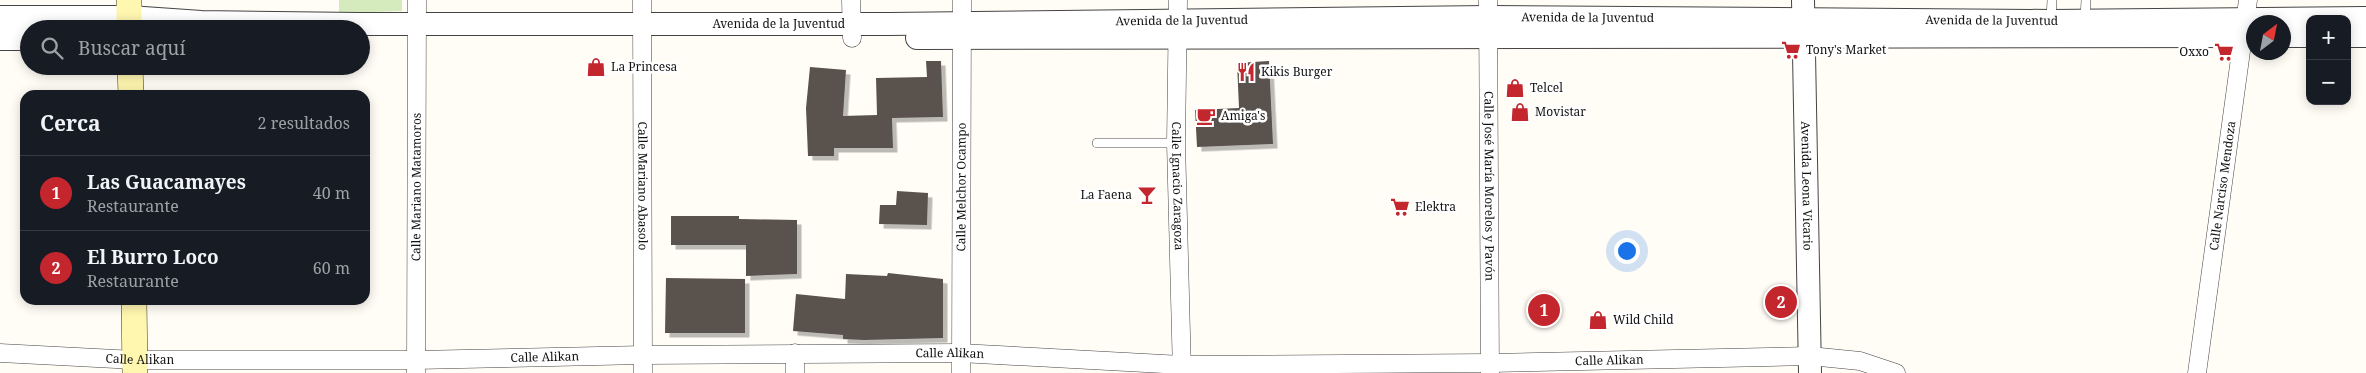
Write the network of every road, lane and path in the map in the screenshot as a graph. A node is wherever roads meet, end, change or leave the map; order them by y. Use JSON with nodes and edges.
{"nodes":[{"id":1,"x":417,"y":0,"type":"edge"},
{"id":2,"x":642,"y":0,"type":"edge"},
{"id":3,"x":851,"y":0,"type":"edge"},
{"id":4,"x":2051,"y":10,"type":"edge"},
{"id":5,"x":2086,"y":10,"type":"edge"},
{"id":6,"x":129,"y":15,"type":"edge"},
{"id":7,"x":0,"y":17,"type":"edge"},
{"id":8,"x":1488,"y":18,"type":"edge"},
{"id":9,"x":1803,"y":18,"type":"edge"},
{"id":10,"x":2366,"y":18,"type":"edge"},
{"id":11,"x":180,"y":20,"type":"edge"},
{"id":12,"x":963,"y":20,"type":"edge"},
{"id":13,"x":1178,"y":20,"type":"edge"},
{"id":14,"x":2291,"y":21,"type":"edge"},
{"id":15,"x":2246,"y":23,"type":"edge"},
{"id":16,"x":2246,"y":23,"type":"edge"},
{"id":17,"x":370,"y":29,"type":"edge"},
{"id":18,"x":418,"y":31,"type":"junction"},
{"id":19,"x":643,"y":31,"type":"junction"},
{"id":20,"x":852,"y":31,"type":"junction"},
{"id":21,"x":2291,"y":36,"type":"edge"},
{"id":22,"x":2306,"y":36,"type":"edge"},
{"id":23,"x":2351,"y":36,"type":"edge"},
{"id":24,"x":2366,"y":36,"type":"edge"},
{"id":25,"x":2246,"y":37,"type":"edge"},
{"id":26,"x":370,"y":38,"type":"edge"},
{"id":27,"x":0,"y":39,"type":"edge"},
{"id":28,"x":20,"y":39,"type":"edge"},
{"id":29,"x":130,"y":75,"type":"edge"},
{"id":30,"x":131,"y":90,"type":"edge"},
{"id":31,"x":1097,"y":143,"type":"dead end"},
{"id":32,"x":1176,"y":143,"type":"junction"},
{"id":33,"x":134,"y":305,"type":"edge"},
{"id":34,"x":0,"y":353,"type":"edge"},
{"id":35,"x":795,"y":353,"type":"junction"},
{"id":36,"x":960,"y":353,"type":"junction"},
{"id":37,"x":643,"y":355,"type":"junction"},
{"id":38,"x":1810,"y":365,"type":"edge"},
{"id":39,"x":135,"y":366,"type":"edge"},
{"id":40,"x":416,"y":367,"type":"edge"},
{"id":41,"x":1490,"y":368,"type":"edge"},
{"id":42,"x":1182,"y":369,"type":"edge"},
{"id":43,"x":643,"y":373,"type":"edge"},
{"id":44,"x":795,"y":373,"type":"edge"},
{"id":45,"x":961,"y":373,"type":"edge"},
{"id":46,"x":1896,"y":373,"type":"edge"},
{"id":47,"x":2197,"y":373,"type":"edge"}],
"edges":[{"from":1,"to":18,"type":"street","name":"Calle Mariano Matamoros"},
{"from":2,"to":19,"type":"street","name":"Calle Mariano Abasolo"},
{"from":3,"to":20,"type":"street"},
{"from":4,"to":5,"type":"street","name":"Avenida de la Juventud"},
{"from":4,"to":9,"type":"street","name":"Avenida de la Juventud"},
{"from":5,"to":15,"type":"street","name":"Avenida de la Juventud"},
{"from":6,"to":7,"type":"street","name":"Avenida de la Juventud"},
{"from":6,"to":11,"type":"street","name":"Avenida de la Juventud"},
{"from":8,"to":9,"type":"street","name":"Avenida de la Juventud"},
{"from":8,"to":13,"type":"street","name":"Avenida de la Juventud"},
{"from":8,"to":41,"type":"street","name":"Calle José María Morelos y Pavón"},
{"from":9,"to":16,"type":"street","name":"Avenida de la Juventud"},
{"from":9,"to":38,"type":"street","name":"Avenida Leona Vicario"},
{"from":10,"to":14,"type":"street","name":"Avenida de la Juventud"},
{"from":12,"to":13,"type":"street","name":"Avenida de la Juventud"},
{"from":12,"to":20,"type":"street","name":"Avenida de la Juventud"},
{"from":12,"to":36,"type":"street","name":"Calle Melchor Ocampo"},
{"from":13,"to":32,"type":"street","name":"Calle Ignacio Zaragoza"},
{"from":17,"to":18,"type":"street","name":"Avenida de la Juventud"},
{"from":18,"to":19,"type":"street","name":"Avenida de la Juventud"},
{"from":18,"to":26,"type":"street","name":"Avenida de la Juventud"},
{"from":18,"to":40,"type":"street","name":"Calle Mariano Matamoros"},
{"from":19,"to":20,"type":"street","name":"Avenida de la Juventud"},
{"from":19,"to":37,"type":"street","name":"Calle Mariano Abasolo"},
{"from":21,"to":22,"type":"street"},
{"from":23,"to":24,"type":"street"},
{"from":25,"to":47,"type":"street","name":"Calle Narciso Mendoza"},
{"from":27,"to":28,"type":"street"},
{"from":29,"to":30,"type":"main road"},
{"from":31,"to":32,"type":"lane"},
{"from":32,"to":42,"type":"street","name":"Calle Ignacio Zaragoza"},
{"from":33,"to":39,"type":"main road"},
{"from":34,"to":39,"type":"street","name":"Calle Alikan"},
{"from":35,"to":36,"type":"street","name":"Calle Alikan"},
{"from":35,"to":37,"type":"street","name":"Calle Alikan"},
{"from":35,"to":44,"type":"street"},
{"from":36,"to":42,"type":"street","name":"Calle Alikan"},
{"from":36,"to":45,"type":"street","name":"Calle Melchor Ocampo"},
{"from":37,"to":40,"type":"street","name":"Calle Alikan"},
{"from":37,"to":43,"type":"street","name":"Calle Mariano Abasolo"},
{"from":38,"to":41,"type":"street","name":"Calle Alikan"},
{"from":38,"to":46,"type":"street","name":"Calle Alikan"},
{"from":39,"to":40,"type":"street","name":"Calle Alikan"},
{"from":41,"to":42,"type":"street","name":"Calle Alikan"}]}
